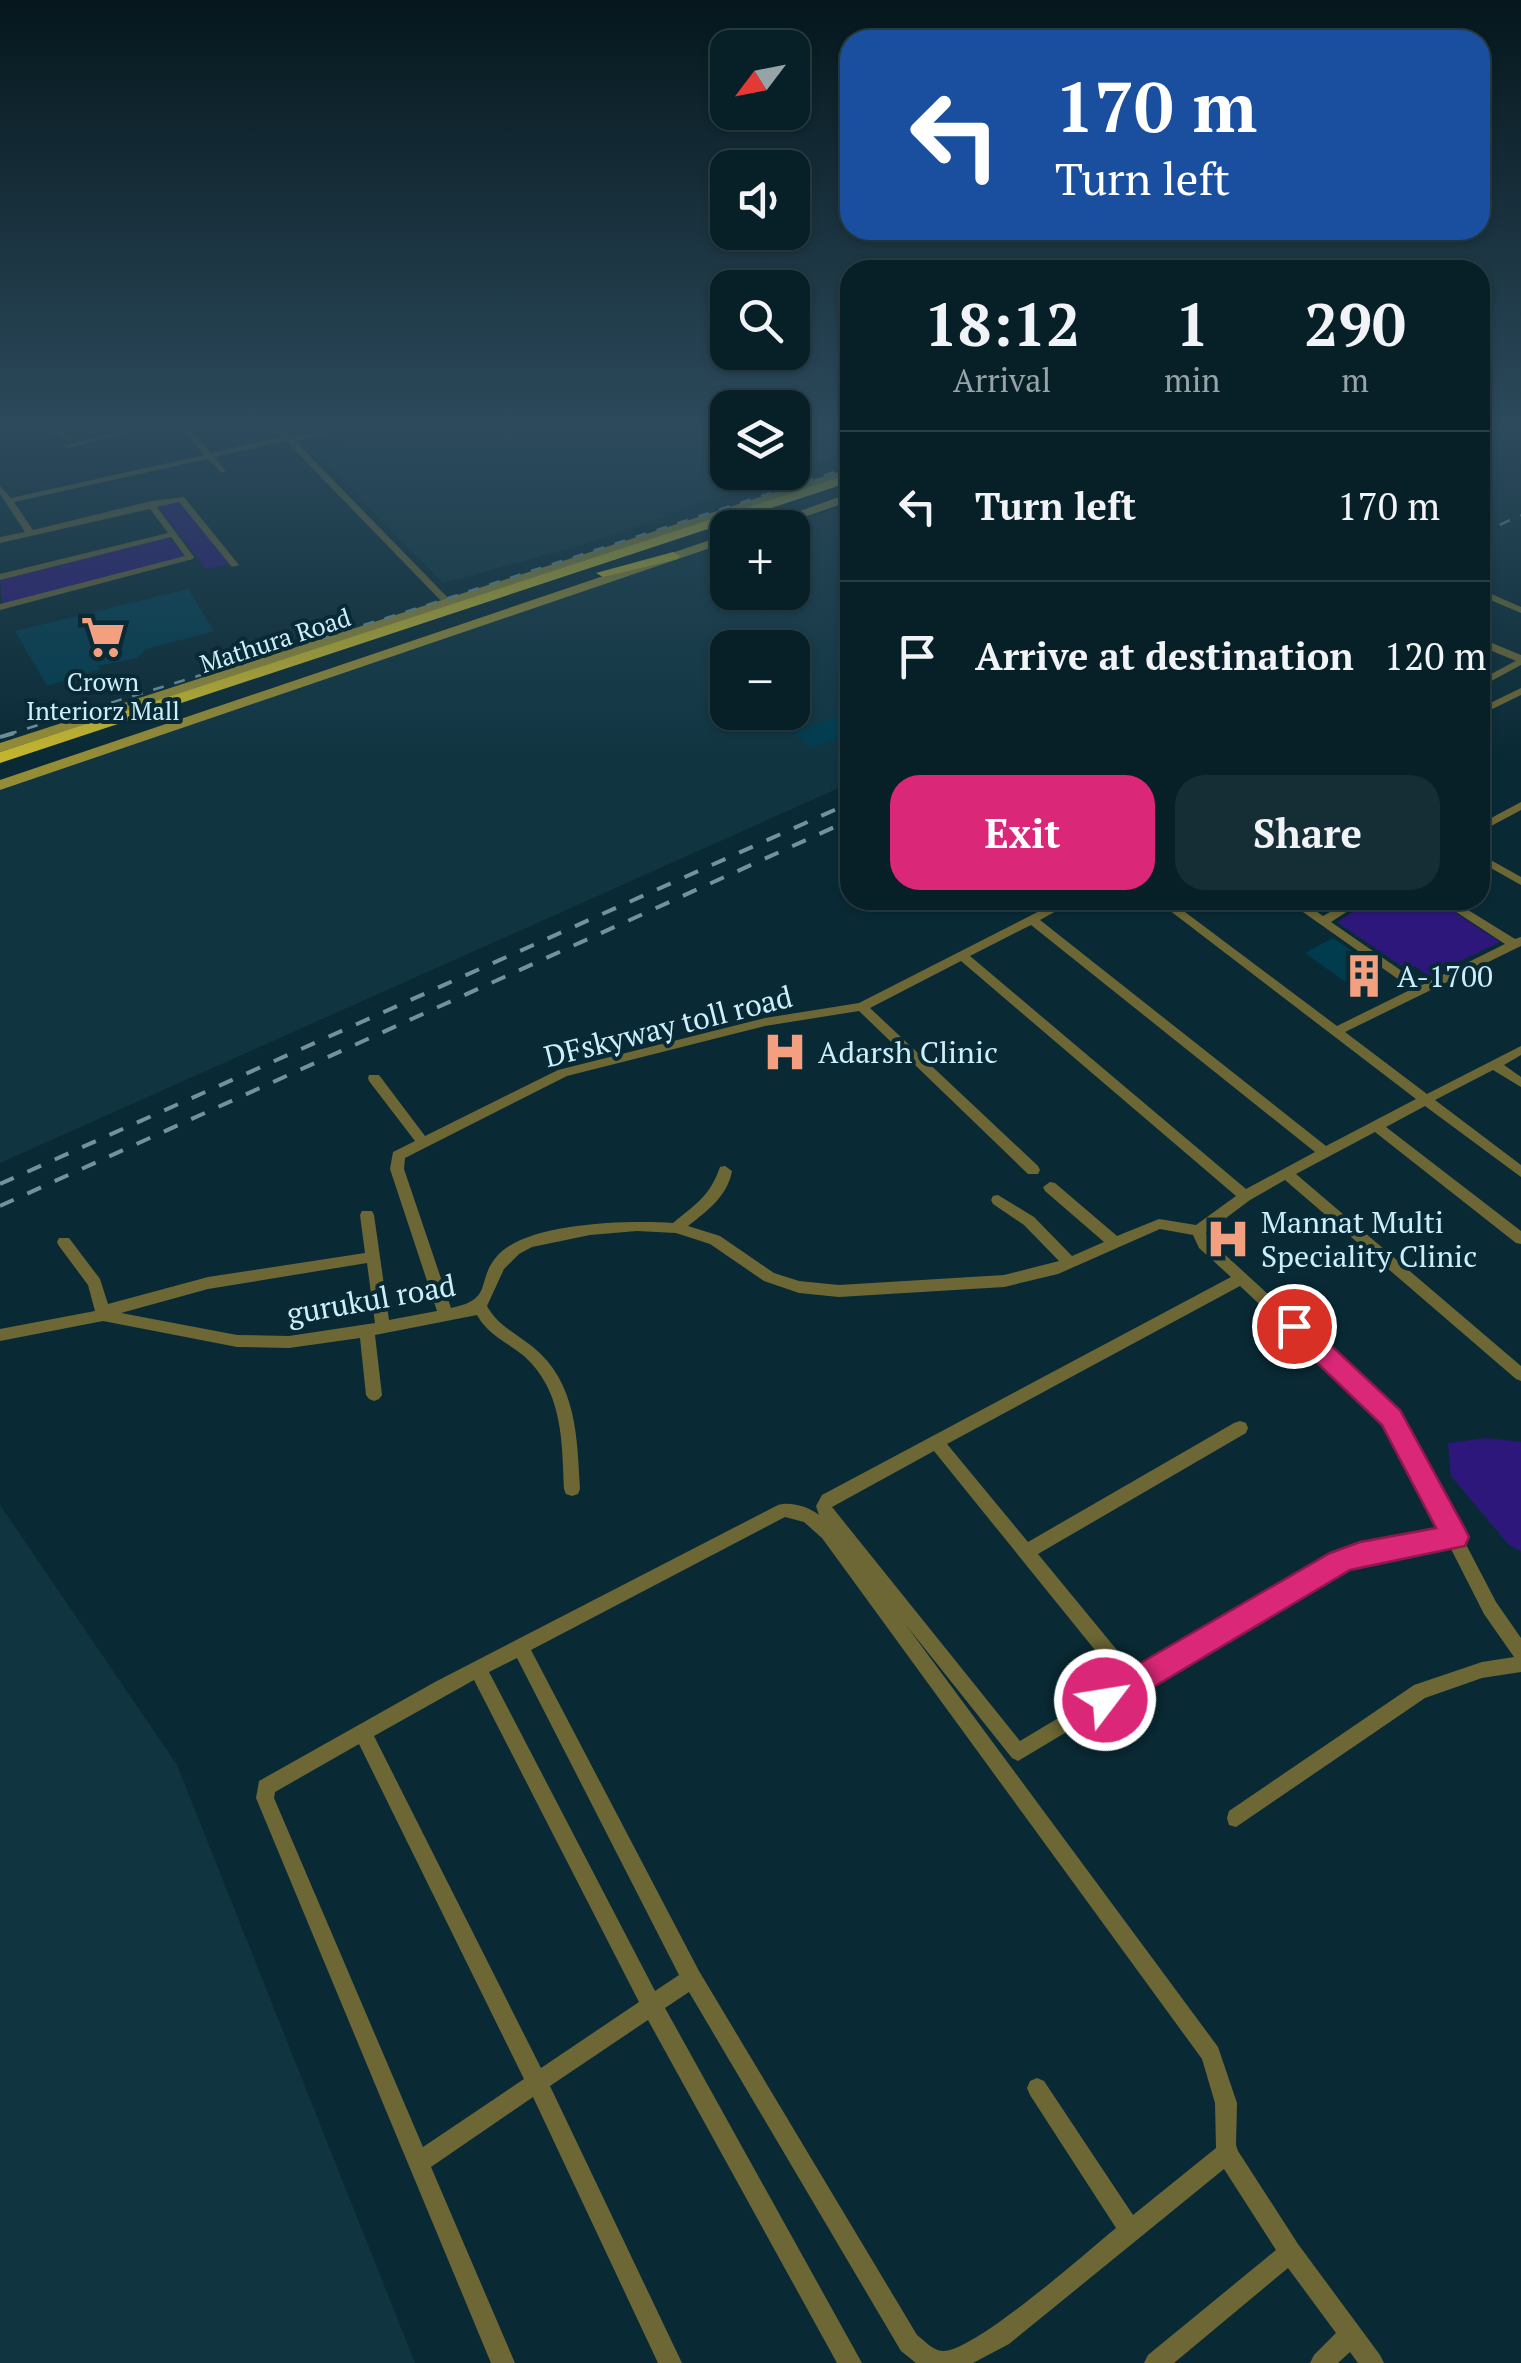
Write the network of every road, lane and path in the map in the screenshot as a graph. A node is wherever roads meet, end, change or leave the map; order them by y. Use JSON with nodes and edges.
{"nodes":[{"id":1,"x":158,"y":538,"type":"edge"},
{"id":2,"x":178,"y":538,"type":"edge"},
{"id":3,"x":214,"y":538,"type":"edge"},
{"id":4,"x":385,"y":538,"type":"edge"},
{"id":5,"x":682,"y":538,"type":"edge"},
{"id":6,"x":704,"y":538,"type":"edge"},
{"id":7,"x":662,"y":546,"type":"junction"},
{"id":8,"x":236,"y":565,"type":"dead end"},
{"id":9,"x":597,"y":568,"type":"junction"},
{"id":10,"x":0,"y":578,"type":"edge"},
{"id":11,"x":1490,"y":597,"type":"edge"},
{"id":12,"x":449,"y":604,"type":"junction"},
{"id":13,"x":0,"y":607,"type":"edge"},
{"id":14,"x":1521,"y":610,"type":"edge"},
{"id":15,"x":1490,"y":647,"type":"edge"},
{"id":16,"x":1521,"y":661,"type":"edge"},
{"id":17,"x":1490,"y":678,"type":"edge"},
{"id":18,"x":1521,"y":691,"type":"edge"},
{"id":19,"x":1490,"y":707,"type":"edge"},
{"id":20,"x":0,"y":753,"type":"edge"},
{"id":21,"x":0,"y":772,"type":"edge"},
{"id":22,"x":0,"y":785,"type":"edge"},
{"id":23,"x":1517,"y":812,"type":"edge"},
{"id":24,"x":1490,"y":824,"type":"edge"},
{"id":25,"x":1490,"y":864,"type":"edge"},
{"id":26,"x":1521,"y":882,"type":"edge"},
{"id":27,"x":1052,"y":910,"type":"edge"},
{"id":28,"x":1175,"y":910,"type":"edge"},
{"id":29,"x":1307,"y":910,"type":"edge"},
{"id":30,"x":1342,"y":910,"type":"edge"},
{"id":31,"x":1461,"y":910,"type":"edge"},
{"id":32,"x":1033,"y":920,"type":"junction"},
{"id":33,"x":1323,"y":921,"type":"junction"},
{"id":34,"x":1517,"y":942,"type":"edge"},
{"id":35,"x":963,"y":956,"type":"junction"},
{"id":36,"x":1422,"y":990,"type":"junction"},
{"id":37,"x":862,"y":1007,"type":"junction"},
{"id":38,"x":1338,"y":1031,"type":"junction"},
{"id":39,"x":1521,"y":1050,"type":"edge"},
{"id":40,"x":1494,"y":1064,"type":"junction"},
{"id":41,"x":374,"y":1078,"type":"dead end"},
{"id":42,"x":1521,"y":1083,"type":"edge"},
{"id":43,"x":1425,"y":1101,"type":"junction"},
{"id":44,"x":1376,"y":1126,"type":"junction"},
{"id":45,"x":423,"y":1142,"type":"junction"},
{"id":46,"x":1325,"y":1153,"type":"junction"},
{"id":47,"x":1033,"y":1170,"type":"dead end"},
{"id":48,"x":725,"y":1171,"type":"dead end"},
{"id":49,"x":1521,"y":1172,"type":"edge"},
{"id":50,"x":1286,"y":1173,"type":"junction"},
{"id":51,"x":1050,"y":1187,"type":"dead end"},
{"id":52,"x":1245,"y":1196,"type":"junction"},
{"id":53,"x":998,"y":1200,"type":"dead end"},
{"id":54,"x":367,"y":1215,"type":"dead end"},
{"id":55,"x":676,"y":1228,"type":"junction"},
{"id":56,"x":1198,"y":1231,"type":"junction"},
{"id":57,"x":1521,"y":1240,"type":"edge"},
{"id":58,"x":64,"y":1242,"type":"dead end"},
{"id":59,"x":1115,"y":1243,"type":"junction"},
{"id":60,"x":373,"y":1257,"type":"junction"},
{"id":61,"x":1070,"y":1263,"type":"junction"},
{"id":62,"x":1242,"y":1278,"type":"junction"},
{"id":63,"x":480,"y":1306,"type":"junction"},
{"id":64,"x":103,"y":1313,"type":"junction"},
{"id":65,"x":446,"y":1315,"type":"junction"},
{"id":66,"x":375,"y":1330,"type":"junction"},
{"id":67,"x":0,"y":1334,"type":"edge"},
{"id":68,"x":1521,"y":1375,"type":"edge"},
{"id":69,"x":374,"y":1395,"type":"dead end"},
{"id":70,"x":1240,"y":1428,"type":"dead end"},
{"id":71,"x":936,"y":1442,"type":"junction"},
{"id":72,"x":572,"y":1489,"type":"dead end"},
{"id":73,"x":1455,"y":1537,"type":"junction"},
{"id":74,"x":1026,"y":1552,"type":"junction"},
{"id":75,"x":521,"y":1648,"type":"junction"},
{"id":76,"x":1521,"y":1653,"type":"edge"},
{"id":77,"x":1521,"y":1664,"type":"edge"},
{"id":78,"x":479,"y":1671,"type":"junction"},
{"id":79,"x":1133,"y":1683,"type":"junction"},
{"id":80,"x":362,"y":1732,"type":"junction"},
{"id":81,"x":1236,"y":1818,"type":"dead end"},
{"id":82,"x":692,"y":1978,"type":"junction"},
{"id":83,"x":652,"y":2006,"type":"junction"},
{"id":84,"x":537,"y":2082,"type":"junction"},
{"id":85,"x":1037,"y":2088,"type":"dead end"},
{"id":86,"x":1227,"y":2153,"type":"junction"},
{"id":87,"x":419,"y":2162,"type":"junction"},
{"id":88,"x":1131,"y":2231,"type":"junction"},
{"id":89,"x":1290,"y":2252,"type":"junction"},
{"id":90,"x":1350,"y":2335,"type":"junction"},
{"id":91,"x":503,"y":2363,"type":"edge"},
{"id":92,"x":670,"y":2363,"type":"edge"},
{"id":93,"x":850,"y":2363,"type":"edge"},
{"id":94,"x":948,"y":2363,"type":"edge"},
{"id":95,"x":1156,"y":2363,"type":"edge"},
{"id":96,"x":1322,"y":2363,"type":"edge"},
{"id":97,"x":1372,"y":2363,"type":"edge"}],
"edges":[{"from":1,"to":10,"type":"street"},
{"from":2,"to":13,"type":"street"},
{"from":3,"to":8,"type":"street"},
{"from":4,"to":12,"type":"street"},
{"from":5,"to":7,"type":"highway","name":"Mathura Road"},
{"from":6,"to":7,"type":"highway","name":"Mathura Road"},
{"from":7,"to":9,"type":"highway","name":"Mathura Road"},
{"from":7,"to":12,"type":"main road"},
{"from":7,"to":22,"type":"main road"},
{"from":9,"to":20,"type":"highway","name":"Mathura Road"},
{"from":9,"to":21,"type":"highway","name":"Mathura Road"},
{"from":11,"to":14,"type":"street"},
{"from":12,"to":20,"type":"main road"},
{"from":15,"to":16,"type":"street"},
{"from":16,"to":17,"type":"street"},
{"from":18,"to":19,"type":"street"},
{"from":23,"to":24,"type":"street"},
{"from":25,"to":26,"type":"street"},
{"from":27,"to":32,"type":"street","name":"DFskyway toll road"},
{"from":28,"to":38,"type":"street"},
{"from":29,"to":33,"type":"street"},
{"from":30,"to":33,"type":"street"},
{"from":31,"to":34,"type":"street"},
{"from":32,"to":35,"type":"street","name":"DFskyway toll road"},
{"from":32,"to":46,"type":"street"},
{"from":33,"to":36,"type":"street"},
{"from":34,"to":36,"type":"street"},
{"from":35,"to":37,"type":"street","name":"DFskyway toll road"},
{"from":35,"to":52,"type":"street"},
{"from":36,"to":38,"type":"street"},
{"from":37,"to":45,"type":"street","name":"DFskyway toll road"},
{"from":37,"to":47,"type":"street"},
{"from":38,"to":43,"type":"street"},
{"from":39,"to":40,"type":"street"},
{"from":40,"to":42,"type":"street"},
{"from":40,"to":43,"type":"street"},
{"from":41,"to":45,"type":"street"},
{"from":43,"to":44,"type":"street"},
{"from":43,"to":49,"type":"street"},
{"from":44,"to":46,"type":"street"},
{"from":44,"to":57,"type":"street"},
{"from":45,"to":65,"type":"street","name":"DFskyway toll road"},
{"from":46,"to":50,"type":"street"},
{"from":48,"to":55,"type":"street"},
{"from":50,"to":52,"type":"street"},
{"from":50,"to":68,"type":"street"},
{"from":51,"to":59,"type":"street"},
{"from":52,"to":56,"type":"street"},
{"from":53,"to":61,"type":"street"},
{"from":54,"to":60,"type":"street"},
{"from":55,"to":61,"type":"street","name":"gurukul road"},
{"from":55,"to":63,"type":"street","name":"gurukul road"},
{"from":56,"to":59,"type":"street","name":"gurukul road"},
{"from":56,"to":62,"type":"street"},
{"from":58,"to":64,"type":"street"},
{"from":59,"to":61,"type":"street","name":"gurukul road"},
{"from":60,"to":64,"type":"street"},
{"from":60,"to":66,"type":"street"},
{"from":62,"to":71,"type":"street"},
{"from":62,"to":73,"type":"street"},
{"from":63,"to":65,"type":"street","name":"gurukul road"},
{"from":63,"to":72,"type":"street"},
{"from":64,"to":66,"type":"street","name":"gurukul road"},
{"from":64,"to":67,"type":"street","name":"gurukul road"},
{"from":65,"to":66,"type":"street","name":"gurukul road"},
{"from":66,"to":69,"type":"street"},
{"from":70,"to":74,"type":"street"},
{"from":71,"to":74,"type":"street"},
{"from":71,"to":79,"type":"street"},
{"from":73,"to":76,"type":"street"},
{"from":73,"to":79,"type":"street"},
{"from":74,"to":79,"type":"street"},
{"from":75,"to":78,"type":"street"},
{"from":75,"to":82,"type":"street"},
{"from":75,"to":86,"type":"street"},
{"from":77,"to":81,"type":"street"},
{"from":78,"to":80,"type":"street"},
{"from":78,"to":83,"type":"street"},
{"from":80,"to":84,"type":"street"},
{"from":80,"to":87,"type":"street"},
{"from":82,"to":83,"type":"street"},
{"from":82,"to":94,"type":"street"},
{"from":83,"to":84,"type":"street"},
{"from":83,"to":93,"type":"street"},
{"from":84,"to":87,"type":"street"},
{"from":84,"to":92,"type":"street"},
{"from":85,"to":88,"type":"street"},
{"from":86,"to":88,"type":"street"},
{"from":86,"to":89,"type":"street"},
{"from":87,"to":91,"type":"street"},
{"from":88,"to":94,"type":"street"},
{"from":89,"to":90,"type":"street"},
{"from":89,"to":95,"type":"street"},
{"from":90,"to":96,"type":"street"},
{"from":90,"to":97,"type":"street"}]}
